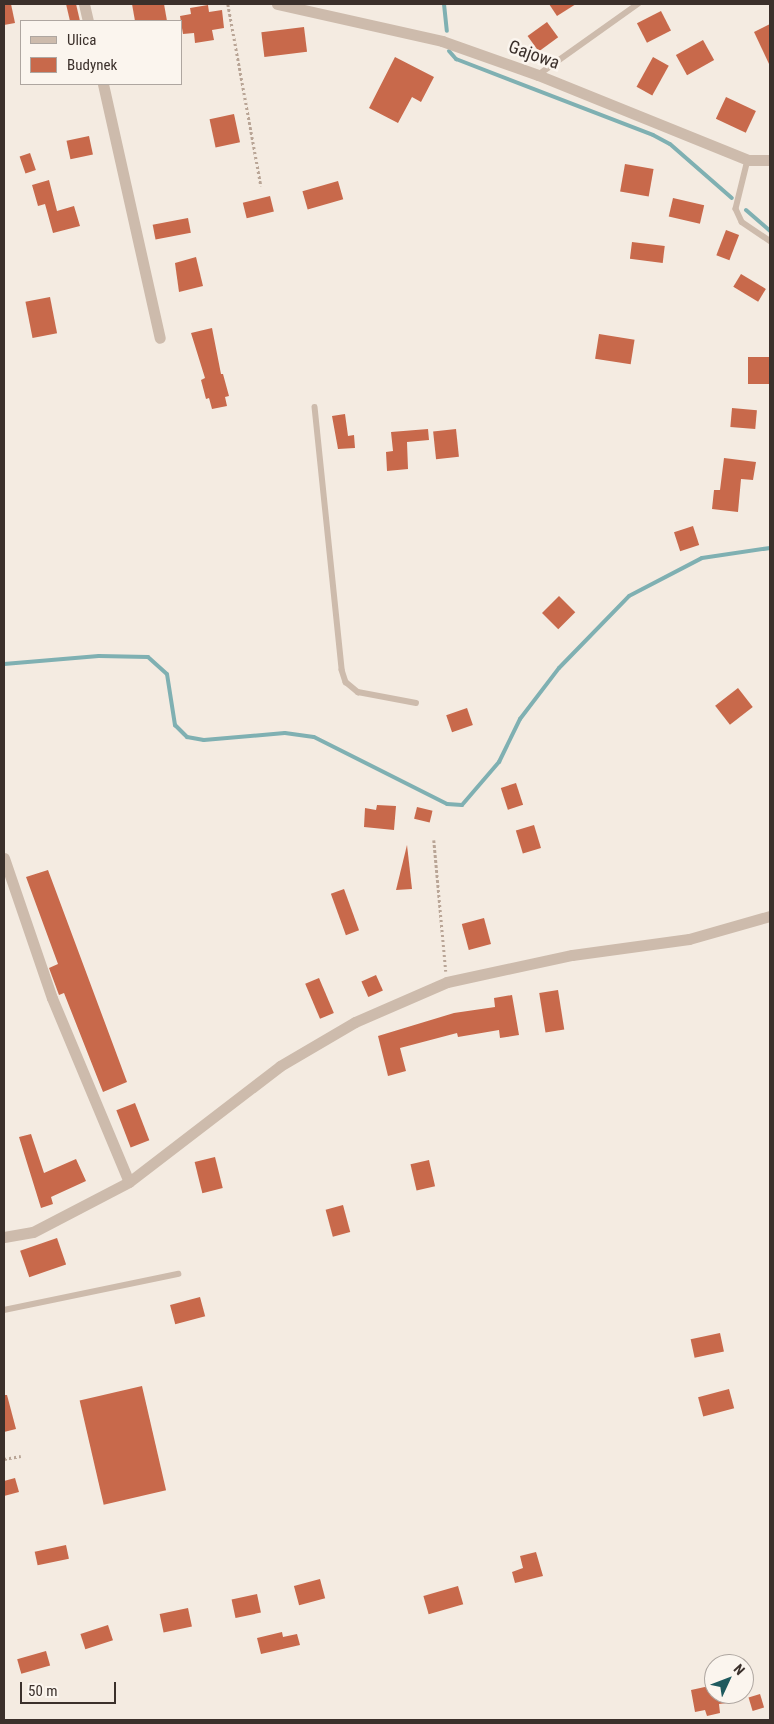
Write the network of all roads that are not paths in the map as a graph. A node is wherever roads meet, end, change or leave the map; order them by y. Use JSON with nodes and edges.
{"nodes":[{"id":1,"x":84,"y":4,"type":"edge"},
{"id":2,"x":277,"y":4,"type":"edge"},
{"id":3,"x":638,"y":4,"type":"edge"},
{"id":4,"x":88,"y":20,"type":"edge"},
{"id":5,"x":538,"y":75,"type":"junction"},
{"id":6,"x":103,"y":85,"type":"edge"},
{"id":7,"x":748,"y":160,"type":"junction"},
{"id":8,"x":770,"y":160,"type":"edge"},
{"id":9,"x":770,"y":241,"type":"edge"},
{"id":10,"x":160,"y":338,"type":"dead end"},
{"id":11,"x":316,"y":407,"type":"dead end"},
{"id":12,"x":416,"y":703,"type":"dead end"},
{"id":13,"x":4,"y":858,"type":"edge"},
{"id":14,"x":770,"y":916,"type":"edge"},
{"id":15,"x":129,"y":1182,"type":"junction"},
{"id":16,"x":4,"y":1238,"type":"edge"},
{"id":17,"x":178,"y":1274,"type":"dead end"},
{"id":18,"x":4,"y":1310,"type":"edge"}],
"edges":[{"from":1,"to":4,"type":"street"},
{"from":2,"to":5,"type":"street","name":"Gajowa"},
{"from":3,"to":5,"type":"lane"},
{"from":5,"to":7,"type":"street","name":"Gajowa"},
{"from":6,"to":10,"type":"street"},
{"from":7,"to":8,"type":"street","name":"Gajowa"},
{"from":7,"to":9,"type":"lane"},
{"from":11,"to":12,"type":"lane"},
{"from":13,"to":15,"type":"street"},
{"from":14,"to":15,"type":"street"},
{"from":15,"to":16,"type":"street"},
{"from":17,"to":18,"type":"lane"}]}
